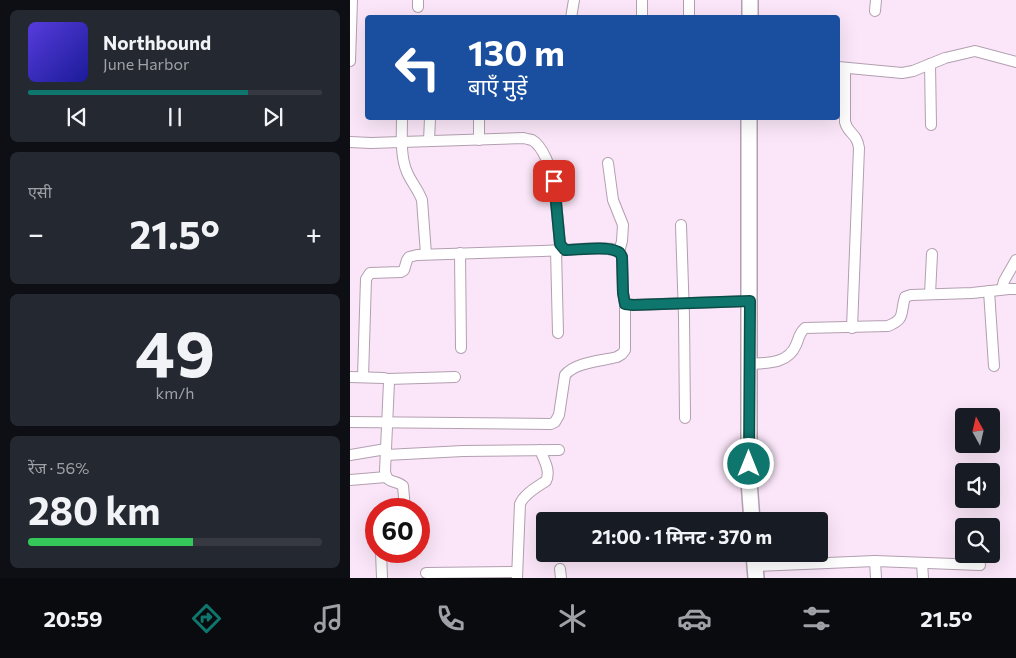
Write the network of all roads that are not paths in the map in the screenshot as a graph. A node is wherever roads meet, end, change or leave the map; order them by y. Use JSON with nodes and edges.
{"nodes":[{"id":1,"x":352,"y":0,"type":"edge"},
{"id":2,"x":574,"y":0,"type":"edge"},
{"id":3,"x":642,"y":0,"type":"edge"},
{"id":4,"x":689,"y":0,"type":"edge"},
{"id":5,"x":750,"y":0,"type":"edge"},
{"id":6,"x":876,"y":0,"type":"edge"},
{"id":7,"x":875,"y":11,"type":"dead end"},
{"id":8,"x":572,"y":15,"type":"edge"},
{"id":9,"x":642,"y":15,"type":"edge"},
{"id":10,"x":689,"y":15,"type":"edge"},
{"id":11,"x":750,"y":15,"type":"edge"},
{"id":12,"x":350,"y":61,"type":"edge"},
{"id":13,"x":1016,"y":62,"type":"edge"},
{"id":14,"x":930,"y":64,"type":"junction"},
{"id":15,"x":841,"y":68,"type":"edge"},
{"id":16,"x":402,"y":120,"type":"edge"},
{"id":17,"x":430,"y":120,"type":"edge"},
{"id":18,"x":479,"y":120,"type":"edge"},
{"id":19,"x":749,"y":120,"type":"edge"},
{"id":20,"x":931,"y":125,"type":"dead end"},
{"id":21,"x":479,"y":140,"type":"junction"},
{"id":22,"x":429,"y":141,"type":"junction"},
{"id":23,"x":350,"y":142,"type":"edge"},
{"id":24,"x":402,"y":142,"type":"junction"},
{"id":25,"x":608,"y":163,"type":"dead end"},
{"id":26,"x":681,"y":225,"type":"dead end"},
{"id":27,"x":560,"y":250,"type":"junction"},
{"id":28,"x":619,"y":252,"type":"junction"},
{"id":29,"x":460,"y":253,"type":"junction"},
{"id":30,"x":426,"y":254,"type":"junction"},
{"id":31,"x":932,"y":254,"type":"dead end"},
{"id":32,"x":1016,"y":260,"type":"edge"},
{"id":33,"x":1016,"y":289,"type":"edge"},
{"id":34,"x":1002,"y":290,"type":"junction"},
{"id":35,"x":989,"y":291,"type":"junction"},
{"id":36,"x":930,"y":294,"type":"junction"},
{"id":37,"x":750,"y":301,"type":"junction"},
{"id":38,"x":684,"y":303,"type":"junction"},
{"id":39,"x":625,"y":304,"type":"junction"},
{"id":40,"x":852,"y":328,"type":"junction"},
{"id":41,"x":558,"y":333,"type":"dead end"},
{"id":42,"x":461,"y":348,"type":"dead end"},
{"id":43,"x":750,"y":364,"type":"junction"},
{"id":44,"x":994,"y":366,"type":"dead end"},
{"id":45,"x":350,"y":377,"type":"edge"},
{"id":46,"x":363,"y":377,"type":"junction"},
{"id":47,"x":455,"y":377,"type":"dead end"},
{"id":48,"x":388,"y":379,"type":"junction"},
{"id":49,"x":685,"y":418,"type":"dead end"},
{"id":50,"x":350,"y":422,"type":"edge"},
{"id":51,"x":388,"y":423,"type":"junction"},
{"id":52,"x":540,"y":450,"type":"junction"},
{"id":53,"x":559,"y":450,"type":"dead end"},
{"id":54,"x":386,"y":452,"type":"junction"},
{"id":55,"x":350,"y":455,"type":"edge"},
{"id":56,"x":386,"y":477,"type":"junction"},
{"id":57,"x":350,"y":480,"type":"edge"},
{"id":58,"x":404,"y":498,"type":"edge"},
{"id":59,"x":751,"y":512,"type":"edge"},
{"id":60,"x":874,"y":562,"type":"junction"},
{"id":61,"x":381,"y":563,"type":"edge"},
{"id":62,"x":922,"y":563,"type":"junction"},
{"id":63,"x":980,"y":565,"type":"dead end"},
{"id":64,"x":755,"y":566,"type":"edge"},
{"id":65,"x":426,"y":573,"type":"dead end"},
{"id":66,"x":517,"y":575,"type":"edge"},
{"id":67,"x":382,"y":578,"type":"edge"},
{"id":68,"x":876,"y":578,"type":"edge"},
{"id":69,"x":923,"y":578,"type":"edge"}],
"edges":[{"from":1,"to":12,"type":"street"},
{"from":2,"to":8,"type":"street"},
{"from":3,"to":9,"type":"street"},
{"from":4,"to":10,"type":"street"},
{"from":5,"to":11,"type":"main road"},
{"from":6,"to":7,"type":"street"},
{"from":13,"to":14,"type":"street"},
{"from":14,"to":15,"type":"street"},
{"from":14,"to":20,"type":"street"},
{"from":15,"to":40,"type":"street"},
{"from":16,"to":24,"type":"street"},
{"from":17,"to":22,"type":"street"},
{"from":18,"to":21,"type":"street"},
{"from":19,"to":37,"type":"main road"},
{"from":21,"to":22,"type":"street"},
{"from":21,"to":27,"type":"street"},
{"from":22,"to":24,"type":"street"},
{"from":23,"to":24,"type":"street"},
{"from":24,"to":30,"type":"street"},
{"from":25,"to":28,"type":"street"},
{"from":26,"to":38,"type":"street"},
{"from":27,"to":28,"type":"street"},
{"from":27,"to":29,"type":"street"},
{"from":27,"to":41,"type":"street"},
{"from":28,"to":39,"type":"street"},
{"from":29,"to":30,"type":"street"},
{"from":29,"to":42,"type":"street"},
{"from":30,"to":46,"type":"street"},
{"from":31,"to":36,"type":"street"},
{"from":32,"to":34,"type":"street"},
{"from":33,"to":34,"type":"street"},
{"from":34,"to":35,"type":"street"},
{"from":35,"to":36,"type":"street"},
{"from":35,"to":44,"type":"street"},
{"from":36,"to":40,"type":"street"},
{"from":37,"to":38,"type":"street"},
{"from":37,"to":43,"type":"main road"},
{"from":38,"to":39,"type":"street"},
{"from":38,"to":49,"type":"street"},
{"from":39,"to":51,"type":"street"},
{"from":40,"to":43,"type":"street"},
{"from":43,"to":59,"type":"main road"},
{"from":45,"to":46,"type":"street"},
{"from":46,"to":48,"type":"street"},
{"from":47,"to":48,"type":"street"},
{"from":48,"to":51,"type":"street"},
{"from":50,"to":51,"type":"street"},
{"from":51,"to":54,"type":"street"},
{"from":52,"to":53,"type":"street"},
{"from":52,"to":54,"type":"street"},
{"from":52,"to":66,"type":"street"},
{"from":54,"to":55,"type":"street"},
{"from":54,"to":56,"type":"street"},
{"from":56,"to":57,"type":"street"},
{"from":56,"to":58,"type":"street"},
{"from":60,"to":62,"type":"street"},
{"from":60,"to":64,"type":"street"},
{"from":60,"to":68,"type":"street"},
{"from":61,"to":67,"type":"street"},
{"from":62,"to":63,"type":"street"},
{"from":62,"to":69,"type":"street"},
{"from":65,"to":66,"type":"street"}]}
